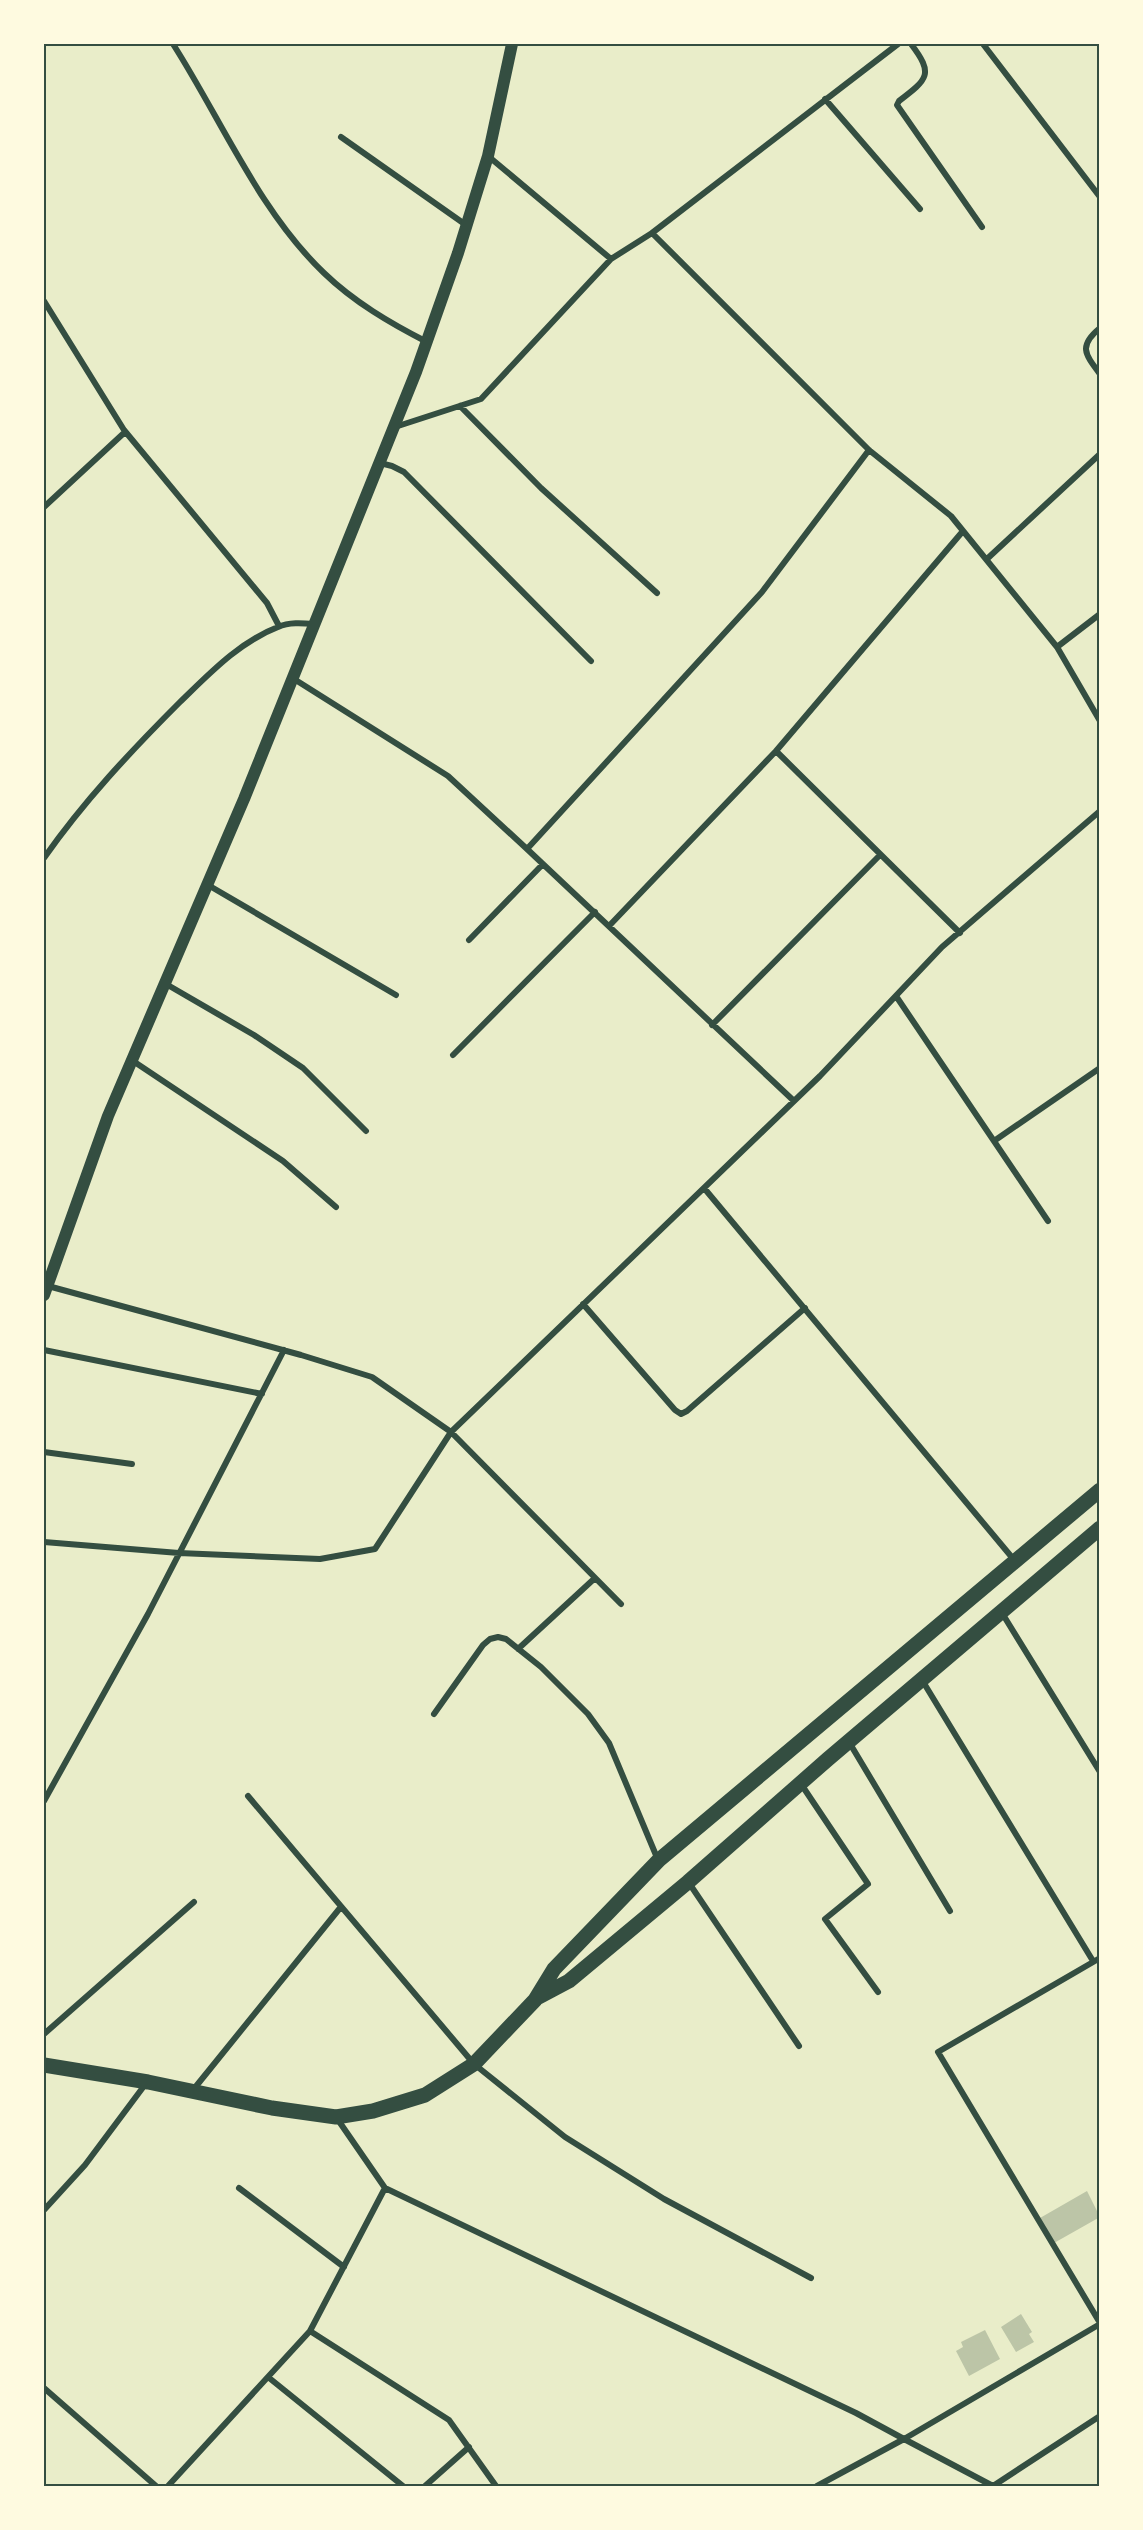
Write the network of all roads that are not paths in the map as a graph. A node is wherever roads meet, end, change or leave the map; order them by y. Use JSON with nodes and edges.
{"nodes":[{"id":1,"x":174,"y":44,"type":"edge"},
{"id":2,"x":512,"y":44,"type":"edge"},
{"id":3,"x":898,"y":44,"type":"edge"},
{"id":4,"x":911,"y":44,"type":"edge"},
{"id":5,"x":983,"y":44,"type":"edge"},
{"id":6,"x":825,"y":99,"type":"junction"},
{"id":7,"x":341,"y":137,"type":"dead end"},
{"id":8,"x":488,"y":156,"type":"junction"},
{"id":9,"x":1100,"y":197,"type":"edge"},
{"id":10,"x":920,"y":209,"type":"dead end"},
{"id":11,"x":466,"y":225,"type":"junction"},
{"id":12,"x":981,"y":227,"type":"dead end"},
{"id":13,"x":652,"y":233,"type":"junction"},
{"id":14,"x":611,"y":259,"type":"junction"},
{"id":15,"x":44,"y":301,"type":"edge"},
{"id":16,"x":1100,"y":328,"type":"edge"},
{"id":17,"x":426,"y":342,"type":"junction"},
{"id":18,"x":1100,"y":374,"type":"edge"},
{"id":19,"x":460,"y":406,"type":"junction"},
{"id":20,"x":395,"y":428,"type":"junction"},
{"id":21,"x":125,"y":432,"type":"junction"},
{"id":22,"x":869,"y":450,"type":"junction"},
{"id":23,"x":1100,"y":454,"type":"edge"},
{"id":24,"x":380,"y":463,"type":"junction"},
{"id":25,"x":44,"y":507,"type":"edge"},
{"id":26,"x":963,"y":531,"type":"junction"},
{"id":27,"x":988,"y":558,"type":"junction"},
{"id":28,"x":657,"y":593,"type":"dead end"},
{"id":29,"x":1100,"y":614,"type":"edge"},
{"id":30,"x":316,"y":624,"type":"junction"},
{"id":31,"x":279,"y":626,"type":"junction"},
{"id":32,"x":1057,"y":646,"type":"junction"},
{"id":33,"x":591,"y":661,"type":"dead end"},
{"id":34,"x":294,"y":679,"type":"junction"},
{"id":35,"x":1100,"y":721,"type":"edge"},
{"id":36,"x":776,"y":751,"type":"junction"},
{"id":37,"x":1100,"y":811,"type":"edge"},
{"id":38,"x":527,"y":849,"type":"junction"},
{"id":39,"x":880,"y":855,"type":"junction"},
{"id":40,"x":44,"y":858,"type":"edge"},
{"id":41,"x":543,"y":864,"type":"junction"},
{"id":42,"x":208,"y":885,"type":"junction"},
{"id":43,"x":595,"y":912,"type":"junction"},
{"id":44,"x":609,"y":926,"type":"junction"},
{"id":45,"x":960,"y":933,"type":"junction"},
{"id":46,"x":469,"y":940,"type":"dead end"},
{"id":47,"x":166,"y":984,"type":"junction"},
{"id":48,"x":396,"y":995,"type":"dead end"},
{"id":49,"x":896,"y":996,"type":"junction"},
{"id":50,"x":712,"y":1025,"type":"junction"},
{"id":51,"x":453,"y":1055,"type":"dead end"},
{"id":52,"x":132,"y":1061,"type":"junction"},
{"id":53,"x":1100,"y":1068,"type":"edge"},
{"id":54,"x":794,"y":1101,"type":"junction"},
{"id":55,"x":366,"y":1131,"type":"dead end"},
{"id":56,"x":994,"y":1141,"type":"junction"},
{"id":57,"x":704,"y":1188,"type":"junction"},
{"id":58,"x":336,"y":1207,"type":"dead end"},
{"id":59,"x":1048,"y":1221,"type":"dead end"},
{"id":60,"x":46,"y":1291,"type":"edge"},
{"id":61,"x":584,"y":1304,"type":"junction"},
{"id":62,"x":805,"y":1308,"type":"junction"},
{"id":63,"x":44,"y":1350,"type":"edge"},
{"id":64,"x":284,"y":1350,"type":"junction"},
{"id":65,"x":262,"y":1394,"type":"junction"},
{"id":66,"x":451,"y":1432,"type":"junction"},
{"id":67,"x":44,"y":1452,"type":"edge"},
{"id":68,"x":132,"y":1464,"type":"dead end"},
{"id":69,"x":1100,"y":1490,"type":"edge"},
{"id":70,"x":1100,"y":1528,"type":"edge"},
{"id":71,"x":44,"y":1542,"type":"edge"},
{"id":72,"x":179,"y":1553,"type":"junction"},
{"id":73,"x":1016,"y":1562,"type":"junction"},
{"id":74,"x":595,"y":1578,"type":"junction"},
{"id":75,"x":621,"y":1604,"type":"dead end"},
{"id":76,"x":1001,"y":1612,"type":"junction"},
{"id":77,"x":518,"y":1649,"type":"junction"},
{"id":78,"x":922,"y":1679,"type":"junction"},
{"id":79,"x":434,"y":1714,"type":"dead end"},
{"id":80,"x":848,"y":1742,"type":"junction"},
{"id":81,"x":1100,"y":1772,"type":"edge"},
{"id":82,"x":800,"y":1783,"type":"junction"},
{"id":83,"x":248,"y":1796,"type":"dead end"},
{"id":84,"x":44,"y":1801,"type":"edge"},
{"id":85,"x":659,"y":1860,"type":"junction"},
{"id":86,"x":688,"y":1882,"type":"junction"},
{"id":87,"x":194,"y":1902,"type":"dead end"},
{"id":88,"x":340,"y":1908,"type":"junction"},
{"id":89,"x":950,"y":1911,"type":"dead end"},
{"id":90,"x":1096,"y":1960,"type":"edge"},
{"id":91,"x":878,"y":1992,"type":"dead end"},
{"id":92,"x":535,"y":2000,"type":"junction"},
{"id":93,"x":44,"y":2034,"type":"edge"},
{"id":94,"x":798,"y":2046,"type":"dead end"},
{"id":95,"x":474,"y":2064,"type":"junction"},
{"id":96,"x":44,"y":2065,"type":"edge"},
{"id":97,"x":148,"y":2082,"type":"junction"},
{"id":98,"x":192,"y":2091,"type":"junction"},
{"id":99,"x":336,"y":2117,"type":"junction"},
{"id":100,"x":239,"y":2188,"type":"dead end"},
{"id":101,"x":385,"y":2188,"type":"junction"},
{"id":102,"x":44,"y":2210,"type":"edge"},
{"id":103,"x":344,"y":2267,"type":"junction"},
{"id":104,"x":811,"y":2278,"type":"dead end"},
{"id":105,"x":1100,"y":2324,"type":"edge"},
{"id":106,"x":310,"y":2331,"type":"junction"},
{"id":107,"x":268,"y":2377,"type":"junction"},
{"id":108,"x":44,"y":2388,"type":"edge"},
{"id":109,"x":1100,"y":2416,"type":"edge"},
{"id":110,"x":904,"y":2439,"type":"junction"},
{"id":111,"x":469,"y":2447,"type":"junction"},
{"id":112,"x":993,"y":2486,"type":"edge"},
{"id":113,"x":156,"y":2487,"type":"edge"},
{"id":114,"x":168,"y":2487,"type":"edge"},
{"id":115,"x":403,"y":2487,"type":"edge"},
{"id":116,"x":425,"y":2487,"type":"edge"},
{"id":117,"x":496,"y":2487,"type":"edge"},
{"id":118,"x":817,"y":2487,"type":"edge"}],
"edges":[{"from":1,"to":17,"type":"street"},
{"from":2,"to":8,"type":"main road"},
{"from":3,"to":6,"type":"street"},
{"from":4,"to":12,"type":"street"},
{"from":5,"to":9,"type":"street"},
{"from":6,"to":10,"type":"street"},
{"from":6,"to":13,"type":"street"},
{"from":7,"to":11,"type":"street"},
{"from":8,"to":11,"type":"main road"},
{"from":8,"to":14,"type":"street"},
{"from":11,"to":17,"type":"main road"},
{"from":13,"to":14,"type":"street"},
{"from":13,"to":22,"type":"street"},
{"from":14,"to":19,"type":"street"},
{"from":15,"to":21,"type":"street"},
{"from":16,"to":18,"type":"street"},
{"from":17,"to":20,"type":"main road"},
{"from":19,"to":20,"type":"street"},
{"from":19,"to":28,"type":"street"},
{"from":20,"to":24,"type":"main road"},
{"from":21,"to":25,"type":"street"},
{"from":21,"to":31,"type":"street"},
{"from":22,"to":26,"type":"street"},
{"from":22,"to":38,"type":"street"},
{"from":23,"to":27,"type":"street"},
{"from":24,"to":30,"type":"main road"},
{"from":24,"to":33,"type":"street"},
{"from":26,"to":27,"type":"street"},
{"from":26,"to":36,"type":"street"},
{"from":27,"to":32,"type":"street"},
{"from":29,"to":32,"type":"street"},
{"from":30,"to":31,"type":"street"},
{"from":30,"to":34,"type":"main road"},
{"from":31,"to":40,"type":"street"},
{"from":32,"to":35,"type":"street"},
{"from":34,"to":38,"type":"street"},
{"from":34,"to":42,"type":"main road"},
{"from":36,"to":39,"type":"street"},
{"from":36,"to":44,"type":"street"},
{"from":37,"to":45,"type":"street"},
{"from":38,"to":41,"type":"street"},
{"from":39,"to":45,"type":"street"},
{"from":39,"to":50,"type":"street"},
{"from":41,"to":43,"type":"street"},
{"from":41,"to":46,"type":"street"},
{"from":42,"to":47,"type":"main road"},
{"from":42,"to":48,"type":"street"},
{"from":43,"to":44,"type":"street"},
{"from":43,"to":51,"type":"street"},
{"from":44,"to":50,"type":"street"},
{"from":45,"to":49,"type":"street"},
{"from":47,"to":52,"type":"main road"},
{"from":47,"to":55,"type":"street"},
{"from":49,"to":54,"type":"street"},
{"from":49,"to":56,"type":"street"},
{"from":50,"to":54,"type":"street"},
{"from":52,"to":58,"type":"street"},
{"from":52,"to":60,"type":"main road"},
{"from":53,"to":56,"type":"street"},
{"from":54,"to":57,"type":"street"},
{"from":56,"to":59,"type":"street"},
{"from":57,"to":61,"type":"street"},
{"from":57,"to":62,"type":"street"},
{"from":60,"to":64,"type":"street"},
{"from":61,"to":62,"type":"street"},
{"from":61,"to":66,"type":"street"},
{"from":62,"to":73,"type":"street"},
{"from":63,"to":65,"type":"street"},
{"from":64,"to":65,"type":"street"},
{"from":64,"to":66,"type":"street"},
{"from":65,"to":72,"type":"street"},
{"from":66,"to":72,"type":"street"},
{"from":66,"to":74,"type":"street"},
{"from":67,"to":68,"type":"street"},
{"from":69,"to":73,"type":"main road"},
{"from":70,"to":76,"type":"main road"},
{"from":71,"to":72,"type":"street"},
{"from":72,"to":84,"type":"street"},
{"from":73,"to":85,"type":"main road"},
{"from":74,"to":75,"type":"street"},
{"from":74,"to":77,"type":"street"},
{"from":76,"to":78,"type":"main road"},
{"from":76,"to":81,"type":"street"},
{"from":77,"to":79,"type":"street"},
{"from":77,"to":85,"type":"street"},
{"from":78,"to":80,"type":"main road"},
{"from":78,"to":90,"type":"street"},
{"from":80,"to":82,"type":"main road"},
{"from":80,"to":89,"type":"street"},
{"from":82,"to":86,"type":"main road"},
{"from":82,"to":91,"type":"street"},
{"from":83,"to":88,"type":"street"},
{"from":85,"to":92,"type":"main road"},
{"from":86,"to":92,"type":"main road"},
{"from":86,"to":94,"type":"street"},
{"from":87,"to":93,"type":"street"},
{"from":88,"to":95,"type":"street"},
{"from":88,"to":98,"type":"street"},
{"from":90,"to":105,"type":"street"},
{"from":92,"to":95,"type":"main road"},
{"from":95,"to":99,"type":"main road"},
{"from":95,"to":104,"type":"street"},
{"from":96,"to":97,"type":"main road"},
{"from":97,"to":98,"type":"main road"},
{"from":97,"to":102,"type":"street"},
{"from":98,"to":99,"type":"main road"},
{"from":99,"to":101,"type":"street"},
{"from":100,"to":103,"type":"street"},
{"from":101,"to":103,"type":"street"},
{"from":101,"to":110,"type":"street"},
{"from":103,"to":106,"type":"street"},
{"from":105,"to":110,"type":"street"},
{"from":106,"to":107,"type":"street"},
{"from":106,"to":111,"type":"street"},
{"from":107,"to":114,"type":"street"},
{"from":107,"to":115,"type":"street"},
{"from":108,"to":113,"type":"street"},
{"from":109,"to":112,"type":"street"},
{"from":110,"to":112,"type":"street"},
{"from":110,"to":118,"type":"street"},
{"from":111,"to":116,"type":"street"},
{"from":111,"to":117,"type":"street"}]}
